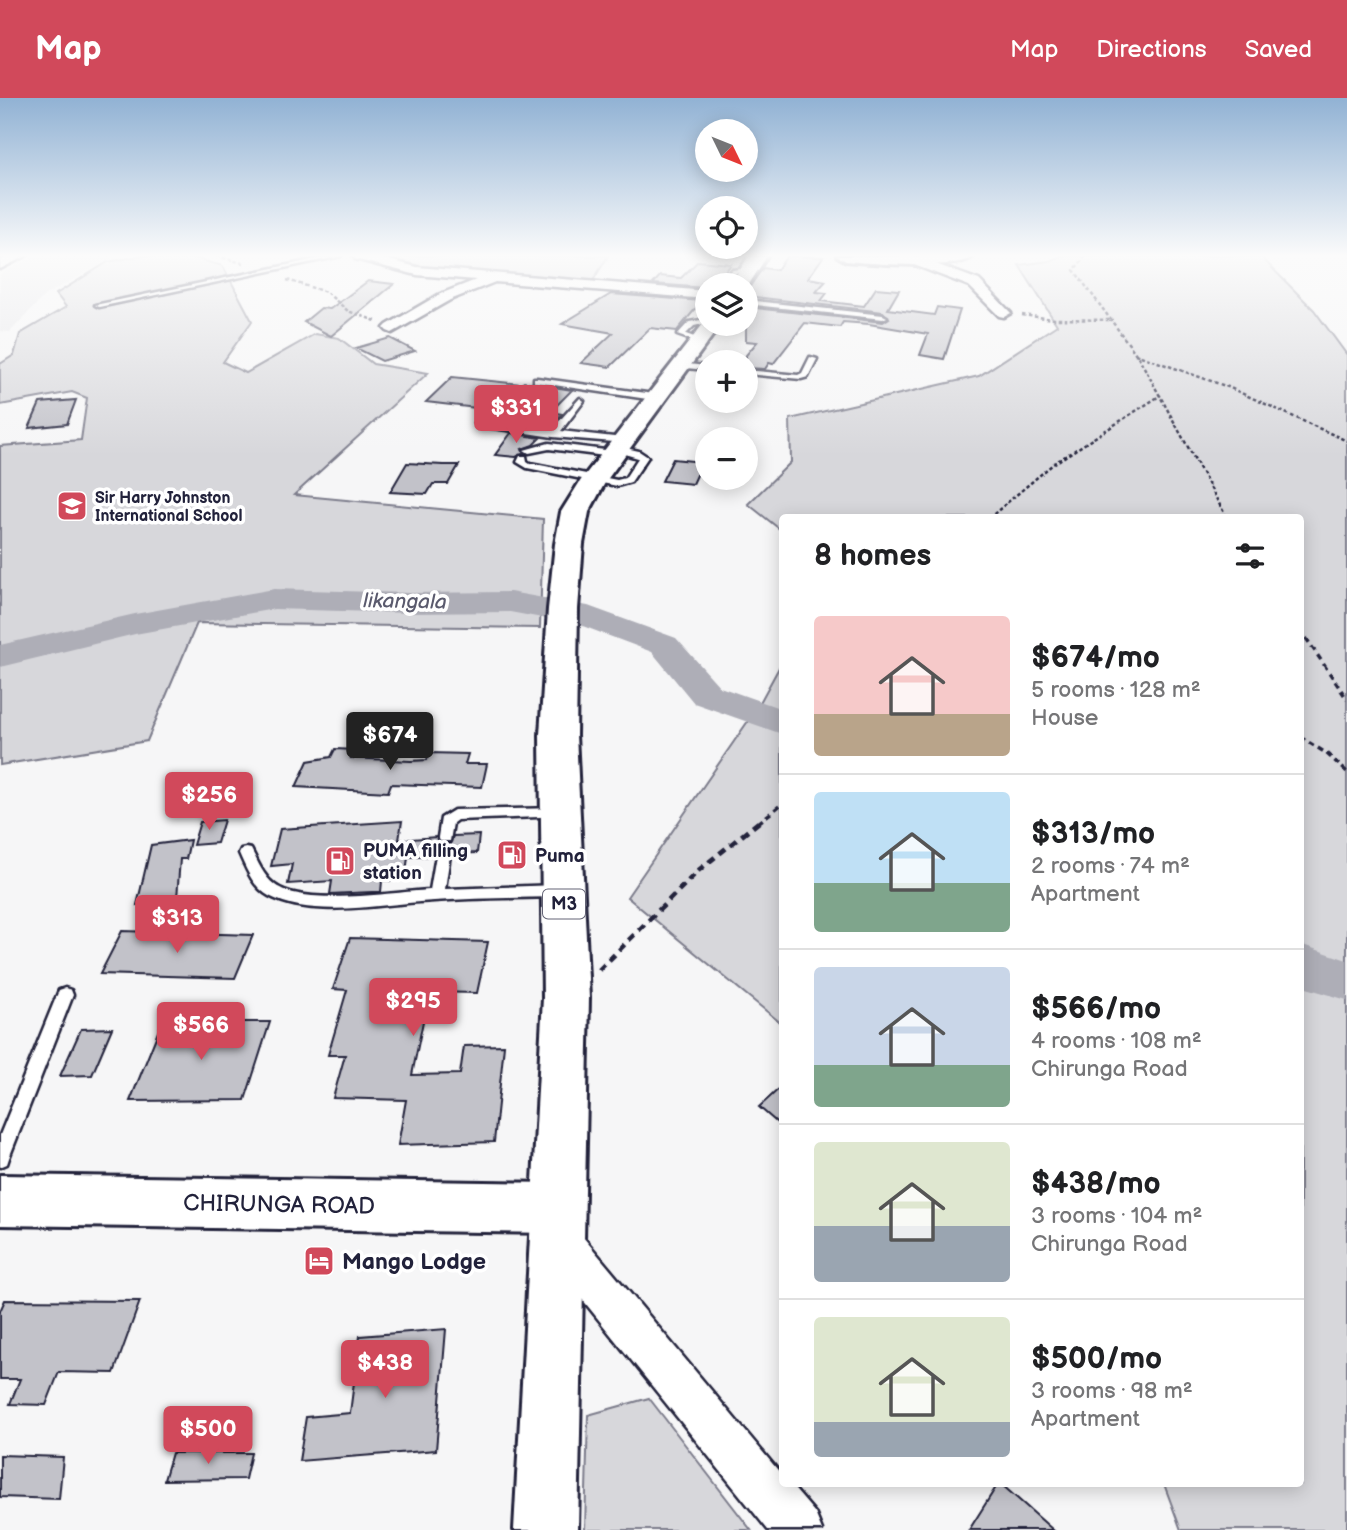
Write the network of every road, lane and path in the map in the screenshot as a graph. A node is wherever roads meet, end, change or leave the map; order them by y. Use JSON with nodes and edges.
{"nodes":[{"id":1,"x":381,"y":323,"type":"edge"},
{"id":2,"x":399,"y":323,"type":"edge"},
{"id":3,"x":1115,"y":323,"type":"edge"},
{"id":4,"x":392,"y":327,"type":"joint"},
{"id":5,"x":692,"y":353,"type":"edge"},
{"id":6,"x":1134,"y":354,"type":"junction"},
{"id":7,"x":813,"y":359,"type":"dead end"},
{"id":8,"x":758,"y":373,"type":"edge"},
{"id":9,"x":537,"y":380,"type":"dead end"},
{"id":10,"x":1161,"y":395,"type":"junction"},
{"id":11,"x":580,"y":401,"type":"dead end"},
{"id":12,"x":479,"y":423,"type":"dead end"},
{"id":13,"x":553,"y":433,"type":"junction"},
{"id":14,"x":1347,"y":441,"type":"edge"},
{"id":15,"x":612,"y":456,"type":"junction"},
{"id":16,"x":994,"y":514,"type":"edge"},
{"id":17,"x":1225,"y":514,"type":"edge"},
{"id":18,"x":1304,"y":635,"type":"edge"},
{"id":19,"x":1347,"y":699,"type":"edge"},
{"id":20,"x":1304,"y":739,"type":"edge"},
{"id":21,"x":1347,"y":772,"type":"edge"},
{"id":22,"x":779,"y":806,"type":"edge"},
{"id":23,"x":561,"y":813,"type":"junction"},
{"id":24,"x":445,"y":837,"type":"dead end"},
{"id":25,"x":246,"y":853,"type":"dead end"},
{"id":26,"x":443,"y":855,"type":"dead end"},
{"id":27,"x":564,"y":891,"type":"junction"},
{"id":28,"x":437,"y":895,"type":"junction"},
{"id":29,"x":65,"y":995,"type":"dead end"},
{"id":30,"x":566,"y":998,"type":"junction"},
{"id":31,"x":0,"y":1158,"type":"edge"},
{"id":32,"x":0,"y":1200,"type":"edge"},
{"id":33,"x":557,"y":1222,"type":"junction"},
{"id":34,"x":546,"y":1530,"type":"edge"},
{"id":35,"x":798,"y":1530,"type":"edge"}],
"edges":[{"from":1,"to":4,"type":"path"},
{"from":2,"to":4,"type":"street"},
{"from":3,"to":6,"type":"path"},
{"from":5,"to":9,"type":"lane"},
{"from":5,"to":15,"type":"main road","number":"M3"},
{"from":6,"to":10,"type":"path"},
{"from":6,"to":14,"type":"path"},
{"from":7,"to":8,"type":"lane"},
{"from":10,"to":16,"type":"path"},
{"from":10,"to":17,"type":"path"},
{"from":11,"to":13,"type":"lane"},
{"from":12,"to":13,"type":"lane"},
{"from":13,"to":15,"type":"lane"},
{"from":15,"to":15,"type":"lane"},
{"from":15,"to":23,"type":"main road","number":"M3"},
{"from":18,"to":19,"type":"path"},
{"from":20,"to":21,"type":"path"},
{"from":22,"to":30,"type":"path"},
{"from":23,"to":24,"type":"lane"},
{"from":23,"to":27,"type":"main road","number":"M3"},
{"from":25,"to":28,"type":"lane"},
{"from":26,"to":28,"type":"lane"},
{"from":27,"to":28,"type":"lane"},
{"from":27,"to":30,"type":"main road","number":"M3"},
{"from":29,"to":31,"type":"lane"},
{"from":30,"to":33,"type":"main road","number":"M3"},
{"from":32,"to":33,"type":"main road","name":"CHIRUNGA ROAD"},
{"from":33,"to":34,"type":"main road","number":"M3"},
{"from":33,"to":35,"type":"street"}]}
